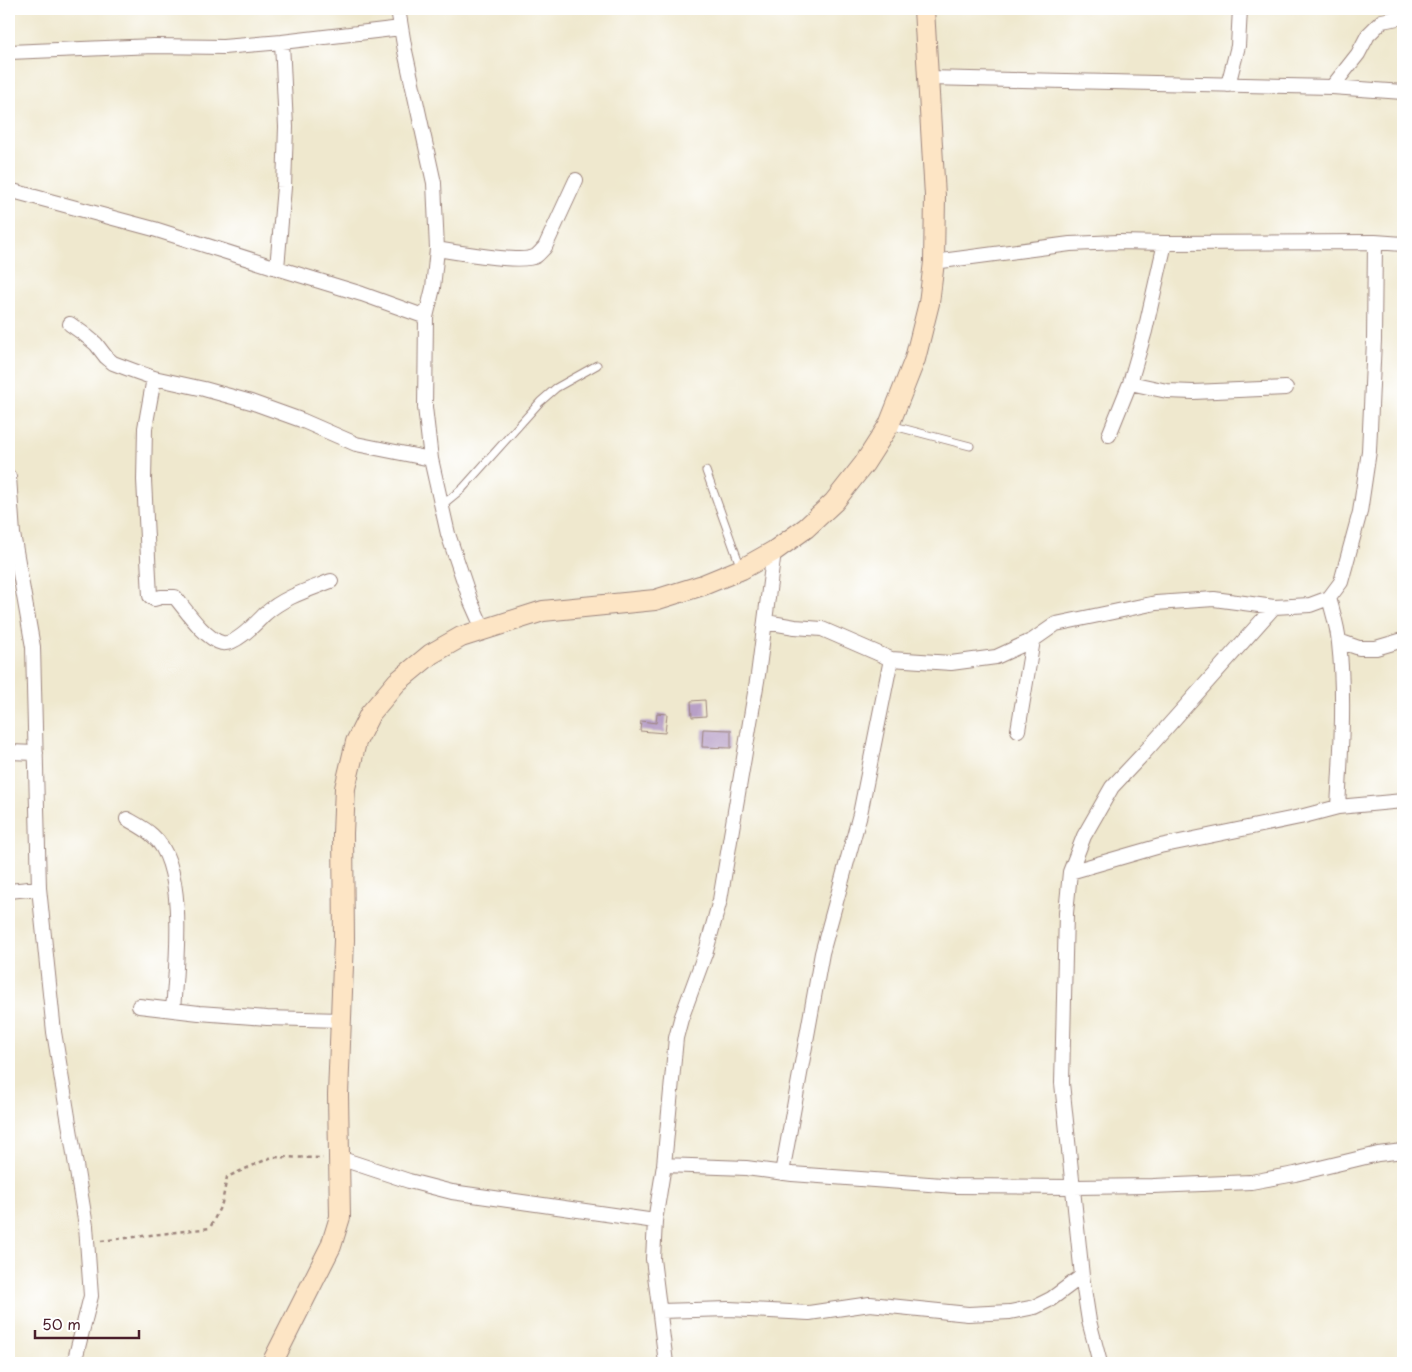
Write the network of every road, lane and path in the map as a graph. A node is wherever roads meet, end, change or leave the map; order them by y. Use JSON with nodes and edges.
{"nodes":[{"id":1,"x":398,"y":9,"type":"edge"},
{"id":2,"x":924,"y":9,"type":"edge"},
{"id":3,"x":1240,"y":9,"type":"edge"},
{"id":4,"x":1403,"y":16,"type":"edge"},
{"id":5,"x":401,"y":28,"type":"junction"},
{"id":6,"x":282,"y":42,"type":"junction"},
{"id":7,"x":9,"y":52,"type":"edge"},
{"id":8,"x":928,"y":78,"type":"junction"},
{"id":9,"x":1228,"y":85,"type":"junction"},
{"id":10,"x":1332,"y":88,"type":"junction"},
{"id":11,"x":1403,"y":92,"type":"edge"},
{"id":12,"x":576,"y":180,"type":"dead end"},
{"id":13,"x":9,"y":190,"type":"edge"},
{"id":14,"x":1375,"y":242,"type":"junction"},
{"id":15,"x":1164,"y":243,"type":"junction"},
{"id":16,"x":1403,"y":244,"type":"edge"},
{"id":17,"x":438,"y":249,"type":"junction"},
{"id":18,"x":934,"y":262,"type":"junction"},
{"id":19,"x":277,"y":268,"type":"junction"},
{"id":20,"x":426,"y":316,"type":"junction"},
{"id":21,"x":70,"y":324,"type":"dead end"},
{"id":22,"x":597,"y":365,"type":"dead end"},
{"id":23,"x":154,"y":378,"type":"junction"},
{"id":24,"x":1130,"y":383,"type":"junction"},
{"id":25,"x":1286,"y":388,"type":"dead end"},
{"id":26,"x":889,"y":425,"type":"junction"},
{"id":27,"x":1109,"y":435,"type":"dead end"},
{"id":28,"x":970,"y":446,"type":"dead end"},
{"id":29,"x":431,"y":459,"type":"junction"},
{"id":30,"x":706,"y":471,"type":"dead end"},
{"id":31,"x":9,"y":477,"type":"edge"},
{"id":32,"x":440,"y":507,"type":"junction"},
{"id":33,"x":774,"y":551,"type":"junction"},
{"id":34,"x":13,"y":562,"type":"edge"},
{"id":35,"x":742,"y":568,"type":"junction"},
{"id":36,"x":331,"y":581,"type":"dead end"},
{"id":37,"x":1329,"y":598,"type":"junction"},
{"id":38,"x":1274,"y":607,"type":"junction"},
{"id":39,"x":766,"y":622,"type":"junction"},
{"id":40,"x":483,"y":628,"type":"junction"},
{"id":41,"x":1033,"y":640,"type":"junction"},
{"id":42,"x":1403,"y":640,"type":"edge"},
{"id":43,"x":1339,"y":641,"type":"junction"},
{"id":44,"x":891,"y":659,"type":"junction"},
{"id":45,"x":1018,"y":730,"type":"dead end"},
{"id":46,"x":9,"y":752,"type":"edge"},
{"id":47,"x":36,"y":753,"type":"junction"},
{"id":48,"x":1403,"y":801,"type":"edge"},
{"id":49,"x":1338,"y":807,"type":"junction"},
{"id":50,"x":128,"y":819,"type":"dead end"},
{"id":51,"x":1070,"y":872,"type":"junction"},
{"id":52,"x":39,"y":888,"type":"junction"},
{"id":53,"x":9,"y":892,"type":"edge"},
{"id":54,"x":140,"y":1006,"type":"dead end"},
{"id":55,"x":173,"y":1010,"type":"junction"},
{"id":56,"x":340,"y":1020,"type":"junction"},
{"id":57,"x":1403,"y":1150,"type":"edge"},
{"id":58,"x":339,"y":1158,"type":"junction"},
{"id":59,"x":664,"y":1165,"type":"junction"},
{"id":60,"x":782,"y":1173,"type":"junction"},
{"id":61,"x":1073,"y":1187,"type":"junction"},
{"id":62,"x":654,"y":1221,"type":"junction"},
{"id":63,"x":87,"y":1242,"type":"junction"},
{"id":64,"x":1082,"y":1276,"type":"junction"},
{"id":65,"x":660,"y":1311,"type":"junction"},
{"id":66,"x":74,"y":1363,"type":"edge"},
{"id":67,"x":272,"y":1363,"type":"edge"},
{"id":68,"x":666,"y":1363,"type":"edge"},
{"id":69,"x":1100,"y":1363,"type":"edge"}],
"edges":[{"from":1,"to":5,"type":"street"},
{"from":2,"to":8,"type":"main road"},
{"from":3,"to":9,"type":"street"},
{"from":4,"to":10,"type":"street"},
{"from":5,"to":6,"type":"street"},
{"from":5,"to":17,"type":"street"},
{"from":6,"to":7,"type":"street"},
{"from":6,"to":19,"type":"street"},
{"from":8,"to":9,"type":"street"},
{"from":8,"to":18,"type":"main road"},
{"from":9,"to":10,"type":"street"},
{"from":10,"to":11,"type":"street"},
{"from":12,"to":17,"type":"street"},
{"from":13,"to":19,"type":"street"},
{"from":14,"to":15,"type":"street"},
{"from":14,"to":16,"type":"street"},
{"from":14,"to":37,"type":"street"},
{"from":15,"to":18,"type":"street"},
{"from":15,"to":24,"type":"street"},
{"from":17,"to":20,"type":"street"},
{"from":18,"to":26,"type":"main road"},
{"from":19,"to":20,"type":"street"},
{"from":20,"to":29,"type":"street"},
{"from":21,"to":23,"type":"street"},
{"from":22,"to":32,"type":"lane"},
{"from":23,"to":29,"type":"street"},
{"from":23,"to":36,"type":"street"},
{"from":24,"to":25,"type":"street"},
{"from":24,"to":27,"type":"street"},
{"from":26,"to":28,"type":"lane"},
{"from":26,"to":33,"type":"main road"},
{"from":29,"to":32,"type":"street"},
{"from":30,"to":35,"type":"lane"},
{"from":31,"to":34,"type":"street"},
{"from":32,"to":40,"type":"street"},
{"from":33,"to":35,"type":"main road"},
{"from":33,"to":39,"type":"street"},
{"from":34,"to":47,"type":"street"},
{"from":35,"to":40,"type":"main road"},
{"from":37,"to":38,"type":"street"},
{"from":37,"to":43,"type":"street"},
{"from":38,"to":41,"type":"street"},
{"from":38,"to":51,"type":"street"},
{"from":39,"to":44,"type":"street"},
{"from":39,"to":59,"type":"street"},
{"from":40,"to":56,"type":"main road"},
{"from":41,"to":44,"type":"street"},
{"from":41,"to":45,"type":"street"},
{"from":42,"to":43,"type":"street"},
{"from":43,"to":49,"type":"street"},
{"from":44,"to":60,"type":"street"},
{"from":46,"to":47,"type":"street"},
{"from":47,"to":52,"type":"street"},
{"from":48,"to":49,"type":"street"},
{"from":49,"to":51,"type":"street"},
{"from":50,"to":55,"type":"street"},
{"from":51,"to":61,"type":"street"},
{"from":52,"to":53,"type":"street"},
{"from":52,"to":63,"type":"street"},
{"from":54,"to":55,"type":"street"},
{"from":55,"to":56,"type":"street"},
{"from":56,"to":58,"type":"main road"},
{"from":57,"to":61,"type":"street"},
{"from":58,"to":62,"type":"street"},
{"from":58,"to":63,"type":"path"},
{"from":58,"to":67,"type":"main road"},
{"from":59,"to":60,"type":"street"},
{"from":59,"to":62,"type":"street"},
{"from":60,"to":61,"type":"street"},
{"from":61,"to":64,"type":"street"},
{"from":62,"to":65,"type":"street"},
{"from":63,"to":66,"type":"street"},
{"from":64,"to":65,"type":"street"},
{"from":64,"to":69,"type":"street"},
{"from":65,"to":68,"type":"street"}]}
